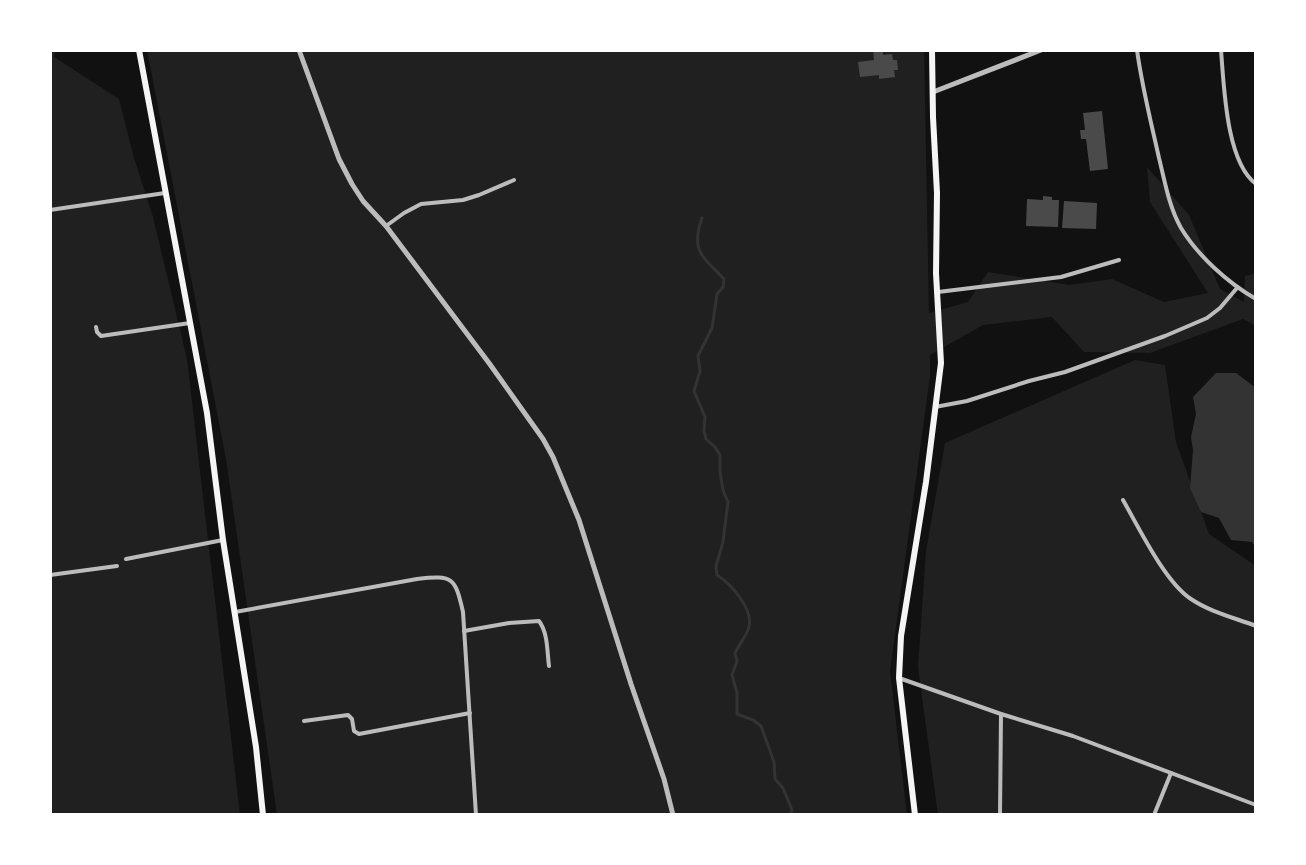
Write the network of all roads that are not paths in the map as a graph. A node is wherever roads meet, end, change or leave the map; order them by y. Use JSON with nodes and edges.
{"nodes":[{"id":1,"x":139,"y":50,"type":"edge"},
{"id":2,"x":299,"y":50,"type":"edge"},
{"id":3,"x":932,"y":50,"type":"edge"},
{"id":4,"x":1041,"y":50,"type":"edge"},
{"id":5,"x":1137,"y":50,"type":"edge"},
{"id":6,"x":1221,"y":50,"type":"edge"},
{"id":7,"x":933,"y":92,"type":"junction"},
{"id":8,"x":514,"y":180,"type":"dead end"},
{"id":9,"x":1256,"y":184,"type":"edge"},
{"id":10,"x":165,"y":193,"type":"junction"},
{"id":11,"x":50,"y":210,"type":"edge"},
{"id":12,"x":386,"y":226,"type":"junction"},
{"id":13,"x":1119,"y":260,"type":"dead end"},
{"id":14,"x":1237,"y":288,"type":"junction"},
{"id":15,"x":938,"y":292,"type":"junction"},
{"id":16,"x":1256,"y":299,"type":"edge"},
{"id":17,"x":190,"y":323,"type":"junction"},
{"id":18,"x":96,"y":327,"type":"dead end"},
{"id":19,"x":935,"y":407,"type":"junction"},
{"id":20,"x":1123,"y":500,"type":"dead end"},
{"id":21,"x":223,"y":540,"type":"junction"},
{"id":22,"x":126,"y":559,"type":"dead end"},
{"id":23,"x":117,"y":566,"type":"dead end"},
{"id":24,"x":50,"y":575,"type":"edge"},
{"id":25,"x":234,"y":612,"type":"junction"},
{"id":26,"x":1256,"y":626,"type":"edge"},
{"id":27,"x":464,"y":631,"type":"junction"},
{"id":28,"x":549,"y":666,"type":"dead end"},
{"id":29,"x":899,"y":678,"type":"junction"},
{"id":30,"x":470,"y":713,"type":"junction"},
{"id":31,"x":1001,"y":714,"type":"junction"},
{"id":32,"x":304,"y":721,"type":"dead end"},
{"id":33,"x":1171,"y":773,"type":"junction"},
{"id":34,"x":1256,"y":805,"type":"edge"},
{"id":35,"x":263,"y":815,"type":"edge"},
{"id":36,"x":476,"y":815,"type":"edge"},
{"id":37,"x":673,"y":815,"type":"edge"},
{"id":38,"x":915,"y":815,"type":"edge"},
{"id":39,"x":1000,"y":815,"type":"edge"},
{"id":40,"x":1154,"y":815,"type":"edge"}],
"edges":[{"from":1,"to":10,"type":"main road"},
{"from":2,"to":12,"type":"street"},
{"from":3,"to":7,"type":"main road"},
{"from":4,"to":7,"type":"street"},
{"from":5,"to":14,"type":"street"},
{"from":6,"to":9,"type":"street"},
{"from":7,"to":15,"type":"main road"},
{"from":8,"to":12,"type":"street"},
{"from":10,"to":11,"type":"street"},
{"from":10,"to":17,"type":"main road"},
{"from":12,"to":37,"type":"street"},
{"from":13,"to":15,"type":"street"},
{"from":14,"to":16,"type":"street"},
{"from":14,"to":19,"type":"street"},
{"from":15,"to":19,"type":"main road"},
{"from":17,"to":18,"type":"street"},
{"from":17,"to":21,"type":"main road"},
{"from":19,"to":29,"type":"main road"},
{"from":20,"to":26,"type":"street"},
{"from":21,"to":22,"type":"street"},
{"from":21,"to":25,"type":"main road"},
{"from":23,"to":24,"type":"street"},
{"from":25,"to":27,"type":"street"},
{"from":25,"to":35,"type":"main road"},
{"from":27,"to":28,"type":"street"},
{"from":27,"to":30,"type":"street"},
{"from":29,"to":31,"type":"street"},
{"from":29,"to":38,"type":"main road"},
{"from":30,"to":32,"type":"street"},
{"from":30,"to":36,"type":"street"},
{"from":31,"to":33,"type":"street"},
{"from":31,"to":39,"type":"street"},
{"from":33,"to":34,"type":"street"},
{"from":33,"to":40,"type":"street"}]}
